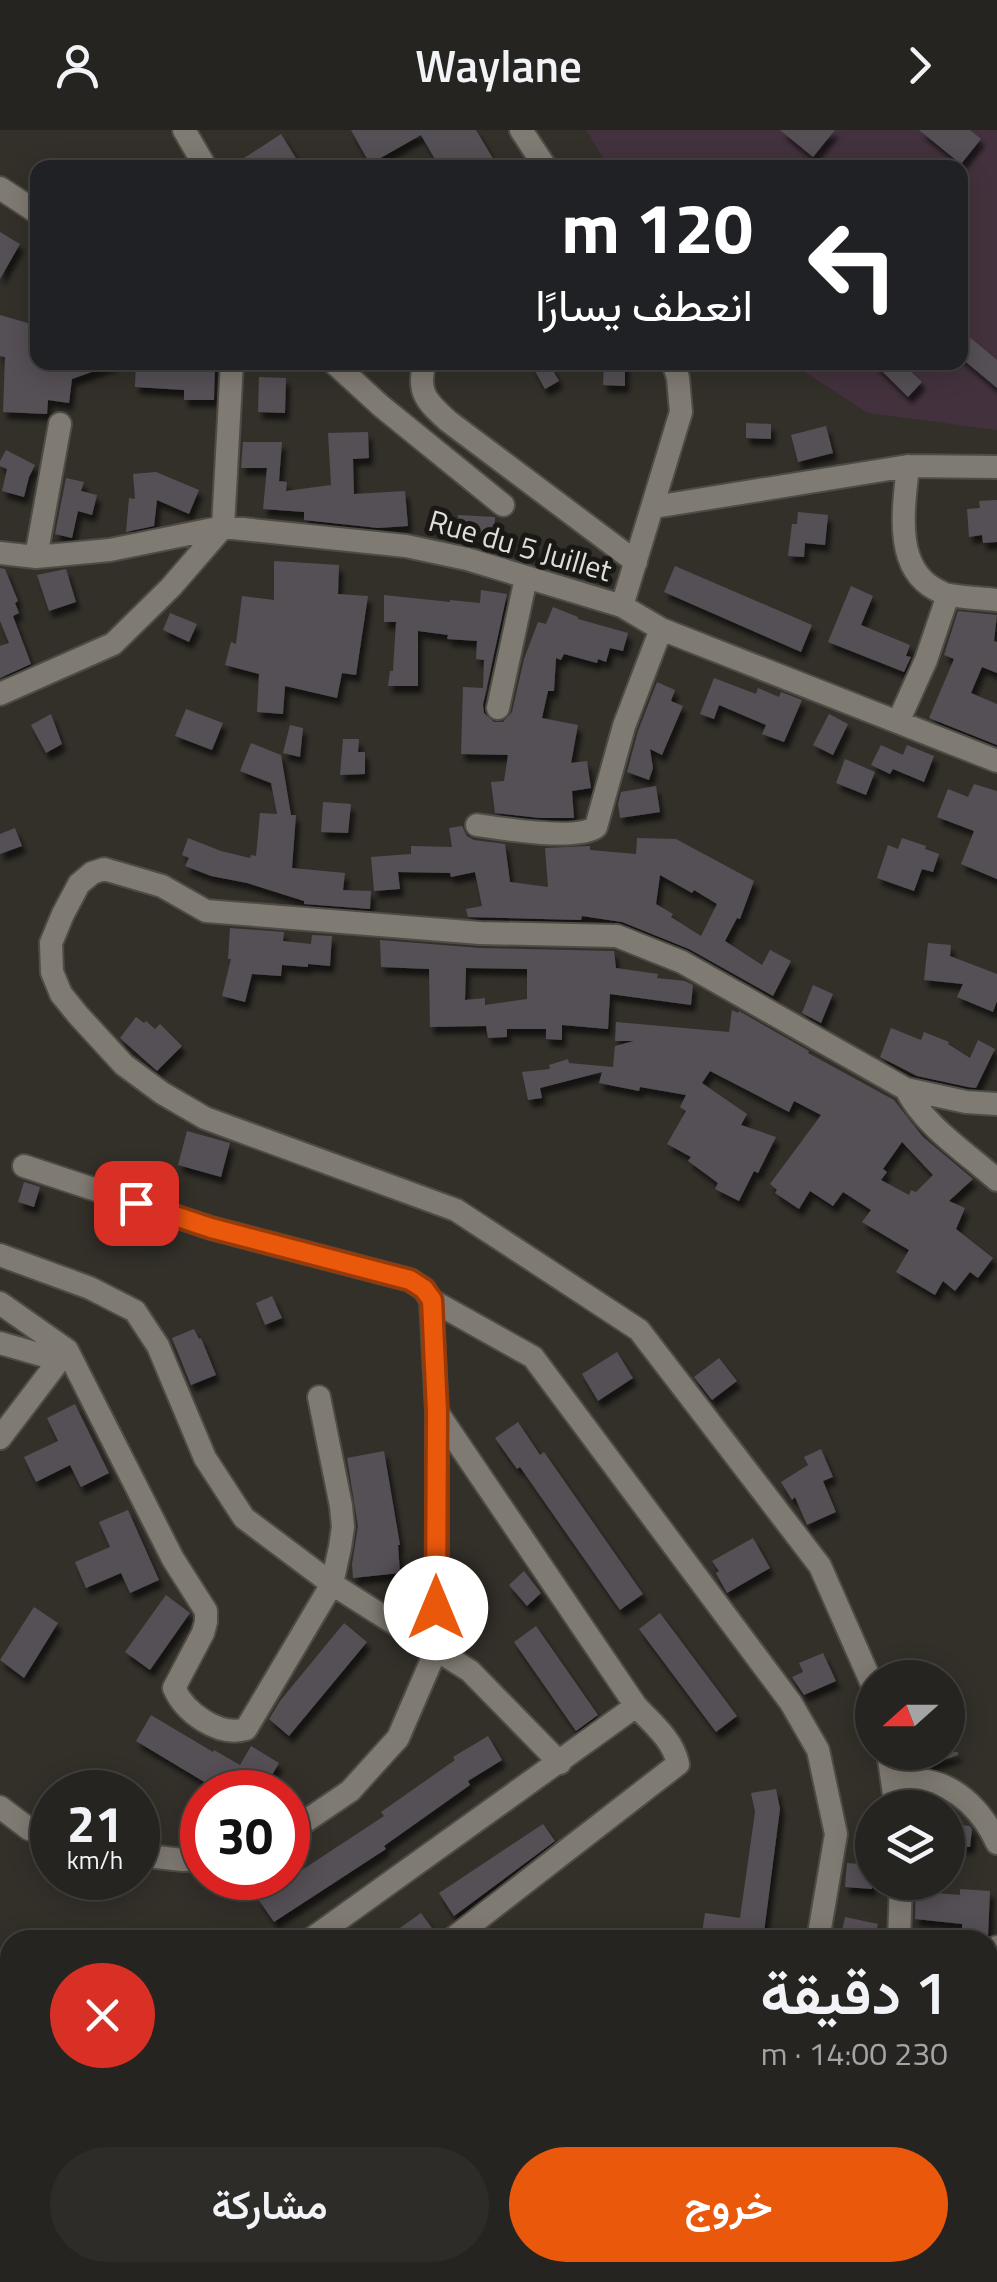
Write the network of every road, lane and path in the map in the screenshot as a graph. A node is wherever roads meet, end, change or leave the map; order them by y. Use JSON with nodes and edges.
{"nodes":[{"id":1,"x":184,"y":130,"type":"edge"},
{"id":2,"x":521,"y":130,"type":"edge"},
{"id":3,"x":201,"y":160,"type":"edge"},
{"id":4,"x":541,"y":160,"type":"edge"},
{"id":5,"x":0,"y":188,"type":"edge"},
{"id":6,"x":30,"y":208,"type":"edge"},
{"id":7,"x":232,"y":370,"type":"edge"},
{"id":8,"x":342,"y":370,"type":"edge"},
{"id":9,"x":424,"y":370,"type":"edge"},
{"id":10,"x":676,"y":370,"type":"edge"},
{"id":11,"x":60,"y":424,"type":"dead end"},
{"id":12,"x":908,"y":466,"type":"junction"},
{"id":13,"x":997,"y":467,"type":"edge"},
{"id":14,"x":503,"y":505,"type":"dead end"},
{"id":15,"x":654,"y":508,"type":"junction"},
{"id":16,"x":223,"y":527,"type":"junction"},
{"id":17,"x":14,"y":558,"type":"edge"},
{"id":18,"x":636,"y":562,"type":"junction"},
{"id":19,"x":526,"y":578,"type":"junction"},
{"id":20,"x":948,"y":596,"type":"junction"},
{"id":21,"x":997,"y":600,"type":"edge"},
{"id":22,"x":622,"y":606,"type":"junction"},
{"id":23,"x":661,"y":628,"type":"junction"},
{"id":24,"x":0,"y":694,"type":"edge"},
{"id":25,"x":498,"y":708,"type":"dead end"},
{"id":26,"x":898,"y":722,"type":"junction"},
{"id":27,"x":997,"y":761,"type":"edge"},
{"id":28,"x":477,"y":825,"type":"dead end"},
{"id":29,"x":906,"y":1089,"type":"junction"},
{"id":30,"x":997,"y":1104,"type":"edge"},
{"id":31,"x":24,"y":1166,"type":"dead end"},
{"id":32,"x":997,"y":1180,"type":"edge"},
{"id":33,"x":0,"y":1255,"type":"edge"},
{"id":34,"x":432,"y":1300,"type":"junction"},
{"id":35,"x":0,"y":1303,"type":"edge"},
{"id":36,"x":0,"y":1343,"type":"edge"},
{"id":37,"x":63,"y":1355,"type":"junction"},
{"id":38,"x":319,"y":1397,"type":"dead end"},
{"id":39,"x":437,"y":1412,"type":"junction"},
{"id":40,"x":0,"y":1436,"type":"edge"},
{"id":41,"x":332,"y":1584,"type":"junction"},
{"id":42,"x":436,"y":1648,"type":"junction"},
{"id":43,"x":861,"y":1660,"type":"edge"},
{"id":44,"x":636,"y":1706,"type":"junction"},
{"id":45,"x":560,"y":1763,"type":"junction"},
{"id":46,"x":891,"y":1770,"type":"edge"},
{"id":47,"x":893,"y":1782,"type":"junction"},
{"id":48,"x":894,"y":1790,"type":"edge"},
{"id":49,"x":0,"y":1807,"type":"edge"},
{"id":50,"x":310,"y":1818,"type":"edge"},
{"id":51,"x":30,"y":1829,"type":"edge"},
{"id":52,"x":997,"y":1844,"type":"edge"},
{"id":53,"x":900,"y":1900,"type":"edge"},
{"id":54,"x":324,"y":1930,"type":"edge"},
{"id":55,"x":464,"y":1930,"type":"edge"},
{"id":56,"x":820,"y":1930,"type":"edge"},
{"id":57,"x":899,"y":1930,"type":"edge"}],
"edges":[{"from":1,"to":3,"type":"street"},
{"from":2,"to":4,"type":"street"},
{"from":5,"to":6,"type":"street"},
{"from":7,"to":16,"type":"street"},
{"from":8,"to":14,"type":"street"},
{"from":9,"to":18,"type":"street"},
{"from":10,"to":15,"type":"street"},
{"from":11,"to":17,"type":"street"},
{"from":12,"to":13,"type":"street"},
{"from":12,"to":15,"type":"street"},
{"from":12,"to":20,"type":"street"},
{"from":15,"to":18,"type":"street"},
{"from":16,"to":17,"type":"street","name":"Rue du 5 Juillet"},
{"from":16,"to":19,"type":"street","name":"Rue du 5 Juillet"},
{"from":16,"to":24,"type":"street"},
{"from":18,"to":22,"type":"street"},
{"from":19,"to":22,"type":"street","name":"Rue du 5 Juillet"},
{"from":19,"to":25,"type":"street"},
{"from":20,"to":21,"type":"street"},
{"from":20,"to":26,"type":"street"},
{"from":22,"to":23,"type":"street","name":"Rue du 5 Juillet"},
{"from":23,"to":26,"type":"street","name":"Rue du 5 Juillet"},
{"from":23,"to":28,"type":"street"},
{"from":26,"to":27,"type":"street","name":"Rue du 5 Juillet"},
{"from":29,"to":30,"type":"street"},
{"from":29,"to":32,"type":"street"},
{"from":29,"to":43,"type":"street"},
{"from":31,"to":34,"type":"street"},
{"from":33,"to":41,"type":"street"},
{"from":34,"to":39,"type":"street"},
{"from":34,"to":56,"type":"street"},
{"from":35,"to":37,"type":"street"},
{"from":36,"to":37,"type":"street"},
{"from":37,"to":40,"type":"street"},
{"from":37,"to":41,"type":"street"},
{"from":38,"to":41,"type":"street"},
{"from":39,"to":42,"type":"street"},
{"from":39,"to":44,"type":"street"},
{"from":41,"to":42,"type":"street"},
{"from":42,"to":45,"type":"street"},
{"from":42,"to":50,"type":"street"},
{"from":44,"to":45,"type":"street"},
{"from":44,"to":55,"type":"street"},
{"from":45,"to":54,"type":"street"},
{"from":46,"to":47,"type":"street"},
{"from":47,"to":48,"type":"street"},
{"from":47,"to":52,"type":"street"},
{"from":49,"to":51,"type":"street"},
{"from":53,"to":57,"type":"street"}]}
